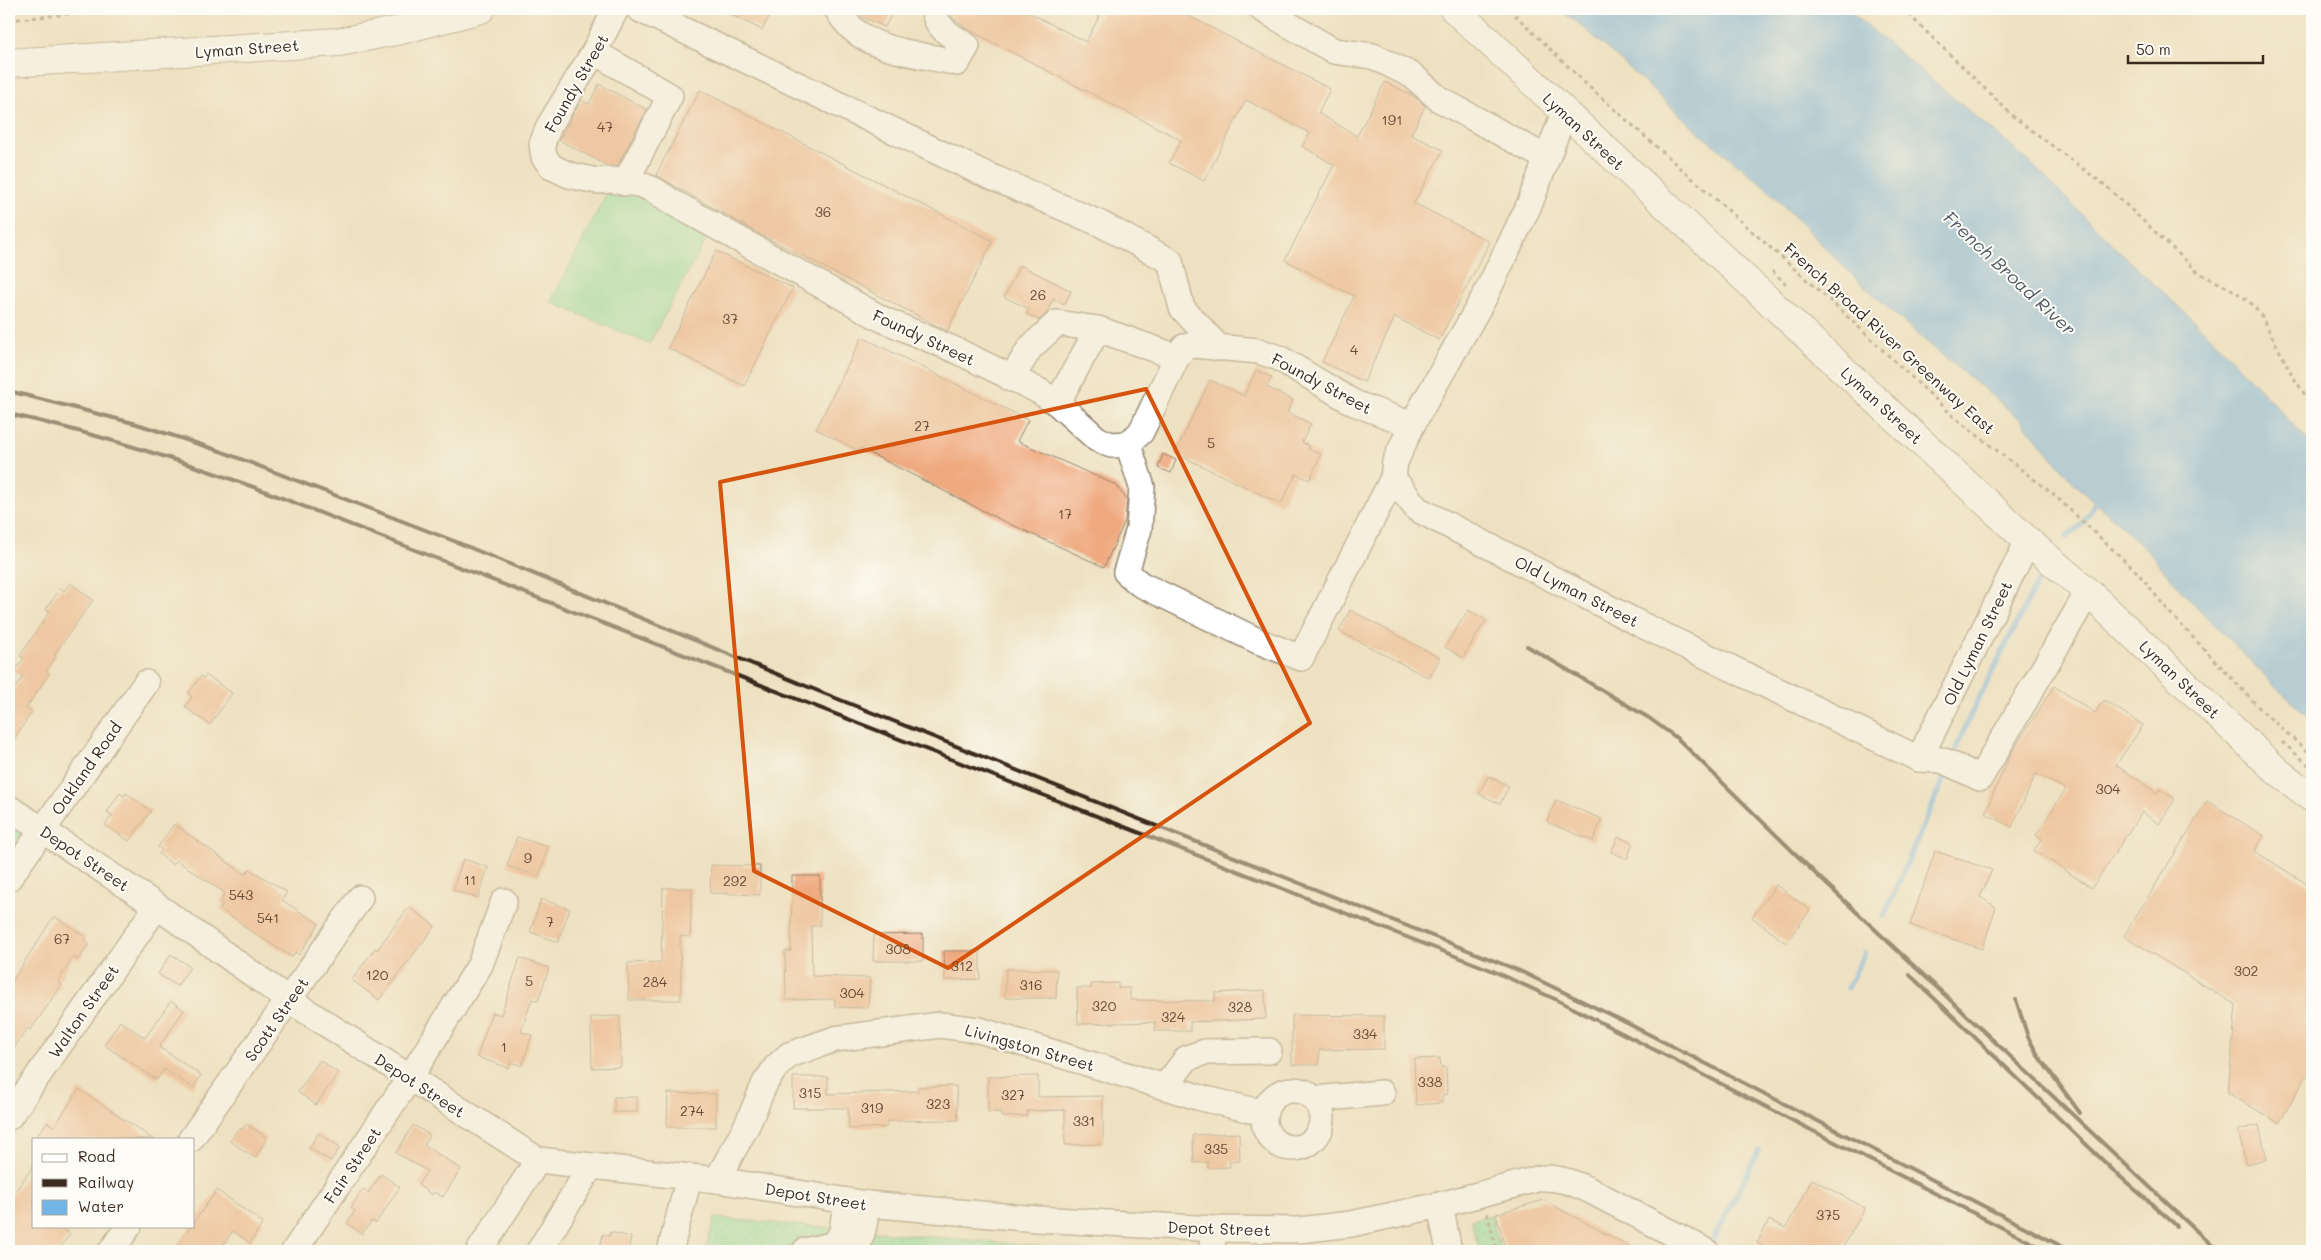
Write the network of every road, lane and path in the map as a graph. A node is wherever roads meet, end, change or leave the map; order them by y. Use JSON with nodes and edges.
{"nodes":[{"id":1,"x":120,"y":9,"type":"edge"},
{"id":2,"x":480,"y":9,"type":"edge"},
{"id":3,"x":616,"y":9,"type":"edge"},
{"id":4,"x":639,"y":9,"type":"edge"},
{"id":5,"x":837,"y":9,"type":"edge"},
{"id":6,"x":934,"y":9,"type":"edge"},
{"id":7,"x":1262,"y":9,"type":"edge"},
{"id":8,"x":1454,"y":9,"type":"edge"},
{"id":9,"x":1509,"y":9,"type":"edge"},
{"id":10,"x":1903,"y":9,"type":"edge"},
{"id":11,"x":9,"y":20,"type":"edge"},
{"id":12,"x":594,"y":52,"type":"junction"},
{"id":13,"x":9,"y":63,"type":"edge"},
{"id":14,"x":1564,"y":113,"type":"junction"},
{"id":15,"x":1546,"y":158,"type":"junction"},
{"id":16,"x":625,"y":183,"type":"junction"},
{"id":17,"x":1098,"y":329,"type":"junction"},
{"id":18,"x":1219,"y":348,"type":"junction"},
{"id":19,"x":1177,"y":357,"type":"junction"},
{"id":20,"x":1011,"y":379,"type":"junction"},
{"id":21,"x":1057,"y":403,"type":"junction"},
{"id":22,"x":2312,"y":406,"type":"edge"},
{"id":23,"x":1412,"y":425,"type":"junction"},
{"id":24,"x":1128,"y":444,"type":"junction"},
{"id":25,"x":1393,"y":478,"type":"junction"},
{"id":26,"x":2028,"y":541,"type":"junction"},
{"id":27,"x":2088,"y":592,"type":"junction"},
{"id":28,"x":146,"y":683,"type":"dead end"},
{"id":29,"x":2312,"y":755,"type":"edge"},
{"id":30,"x":1931,"y":760,"type":"junction"},
{"id":31,"x":2312,"y":798,"type":"edge"},
{"id":32,"x":9,"y":808,"type":"edge"},
{"id":33,"x":43,"y":829,"type":"junction"},
{"id":34,"x":9,"y":878,"type":"edge"},
{"id":35,"x":360,"y":898,"type":"dead end"},
{"id":36,"x":504,"y":901,"type":"dead end"},
{"id":37,"x":157,"y":906,"type":"junction"},
{"id":38,"x":289,"y":1000,"type":"junction"},
{"id":39,"x":1269,"y":1051,"type":"dead end"},
{"id":40,"x":409,"y":1078,"type":"junction"},
{"id":41,"x":1165,"y":1087,"type":"junction"},
{"id":42,"x":1382,"y":1093,"type":"dead end"},
{"id":43,"x":1315,"y":1099,"type":"junction"},
{"id":44,"x":1265,"y":1111,"type":"junction"},
{"id":45,"x":9,"y":1117,"type":"edge"},
{"id":46,"x":192,"y":1138,"type":"edge"},
{"id":47,"x":538,"y":1160,"type":"junction"},
{"id":48,"x":591,"y":1166,"type":"junction"},
{"id":49,"x":689,"y":1178,"type":"junction"},
{"id":50,"x":717,"y":1180,"type":"junction"},
{"id":51,"x":857,"y":1203,"type":"junction"},
{"id":52,"x":1440,"y":1205,"type":"junction"},
{"id":53,"x":1488,"y":1213,"type":"dead end"},
{"id":54,"x":128,"y":1228,"type":"edge"},
{"id":55,"x":1213,"y":1240,"type":"edge"},
{"id":56,"x":112,"y":1251,"type":"edge"},
{"id":57,"x":294,"y":1251,"type":"edge"},
{"id":58,"x":479,"y":1251,"type":"edge"},
{"id":59,"x":539,"y":1251,"type":"edge"},
{"id":60,"x":670,"y":1251,"type":"edge"},
{"id":61,"x":805,"y":1251,"type":"edge"},
{"id":62,"x":852,"y":1251,"type":"edge"},
{"id":63,"x":1449,"y":1251,"type":"edge"},
{"id":64,"x":1497,"y":1251,"type":"edge"},
{"id":65,"x":1706,"y":1251,"type":"edge"}],
"edges":[{"from":1,"to":11,"type":"path"},
{"from":2,"to":13,"type":"main road","name":"Lyman Street"},
{"from":3,"to":12,"type":"street","name":"Foundy Street"},
{"from":4,"to":18,"type":"street"},
{"from":5,"to":6,"type":"street"},
{"from":7,"to":15,"type":"street"},
{"from":8,"to":14,"type":"main road","name":"Lyman Street"},
{"from":9,"to":29,"type":"path","name":"French Broad River Greenway East"},
{"from":10,"to":22,"type":"path"},
{"from":12,"to":16,"type":"street"},
{"from":12,"to":16,"type":"street","name":"Foundy Street"},
{"from":14,"to":15,"type":"street"},
{"from":14,"to":26,"type":"main road","name":"Lyman Street"},
{"from":15,"to":23,"type":"street"},
{"from":16,"to":20,"type":"street","name":"Foundy Street"},
{"from":17,"to":19,"type":"street"},
{"from":17,"to":20,"type":"street"},
{"from":17,"to":21,"type":"street"},
{"from":18,"to":19,"type":"street","name":"Foundy Street"},
{"from":18,"to":23,"type":"street","name":"Foundy Street"},
{"from":19,"to":24,"type":"street"},
{"from":20,"to":21,"type":"street","name":"Foundy Street"},
{"from":21,"to":24,"type":"street","name":"Foundy Street"},
{"from":23,"to":25,"type":"street"},
{"from":24,"to":25,"type":"street"},
{"from":25,"to":30,"type":"street","name":"Old Lyman Street"},
{"from":26,"to":27,"type":"main road","name":"Lyman Street"},
{"from":26,"to":30,"type":"street","name":"Old Lyman Street"},
{"from":27,"to":30,"type":"street"},
{"from":27,"to":31,"type":"main road","name":"Lyman Street"},
{"from":28,"to":33,"type":"street","name":"Oakland Road"},
{"from":32,"to":33,"type":"street","name":"Depot Street"},
{"from":33,"to":34,"type":"street","name":"Oakland Road"},
{"from":33,"to":37,"type":"street","name":"Depot Street"},
{"from":35,"to":38,"type":"street","name":"Scott Street"},
{"from":36,"to":40,"type":"street","name":"Fair Street"},
{"from":37,"to":38,"type":"street","name":"Depot Street"},
{"from":37,"to":45,"type":"street","name":"Walton Street"},
{"from":38,"to":40,"type":"street","name":"Depot Street"},
{"from":38,"to":46,"type":"street","name":"Scott Street"},
{"from":39,"to":41,"type":"street"},
{"from":40,"to":47,"type":"street","name":"Depot Street"},
{"from":40,"to":57,"type":"street","name":"Fair Street"},
{"from":41,"to":44,"type":"street","name":"Livingston Street"},
{"from":41,"to":50,"type":"street","name":"Livingston Street"},
{"from":42,"to":43,"type":"street"},
{"from":43,"to":44,"type":"street"},
{"from":43,"to":44,"type":"street"},
{"from":47,"to":48,"type":"street","name":"Depot Street"},
{"from":47,"to":58,"type":"street"},
{"from":48,"to":49,"type":"street","name":"Depot Street"},
{"from":48,"to":59,"type":"street"},
{"from":49,"to":50,"type":"street","name":"Depot Street"},
{"from":49,"to":60,"type":"street"},
{"from":50,"to":51,"type":"street","name":"Depot Street"},
{"from":51,"to":55,"type":"street","name":"Depot Street"},
{"from":51,"to":61,"type":"street"},
{"from":51,"to":62,"type":"street"},
{"from":52,"to":55,"type":"street","name":"Depot Street"},
{"from":52,"to":63,"type":"street"},
{"from":52,"to":65,"type":"street","name":"Depot Street"},
{"from":53,"to":64,"type":"path"},
{"from":54,"to":56,"type":"street"}]}
